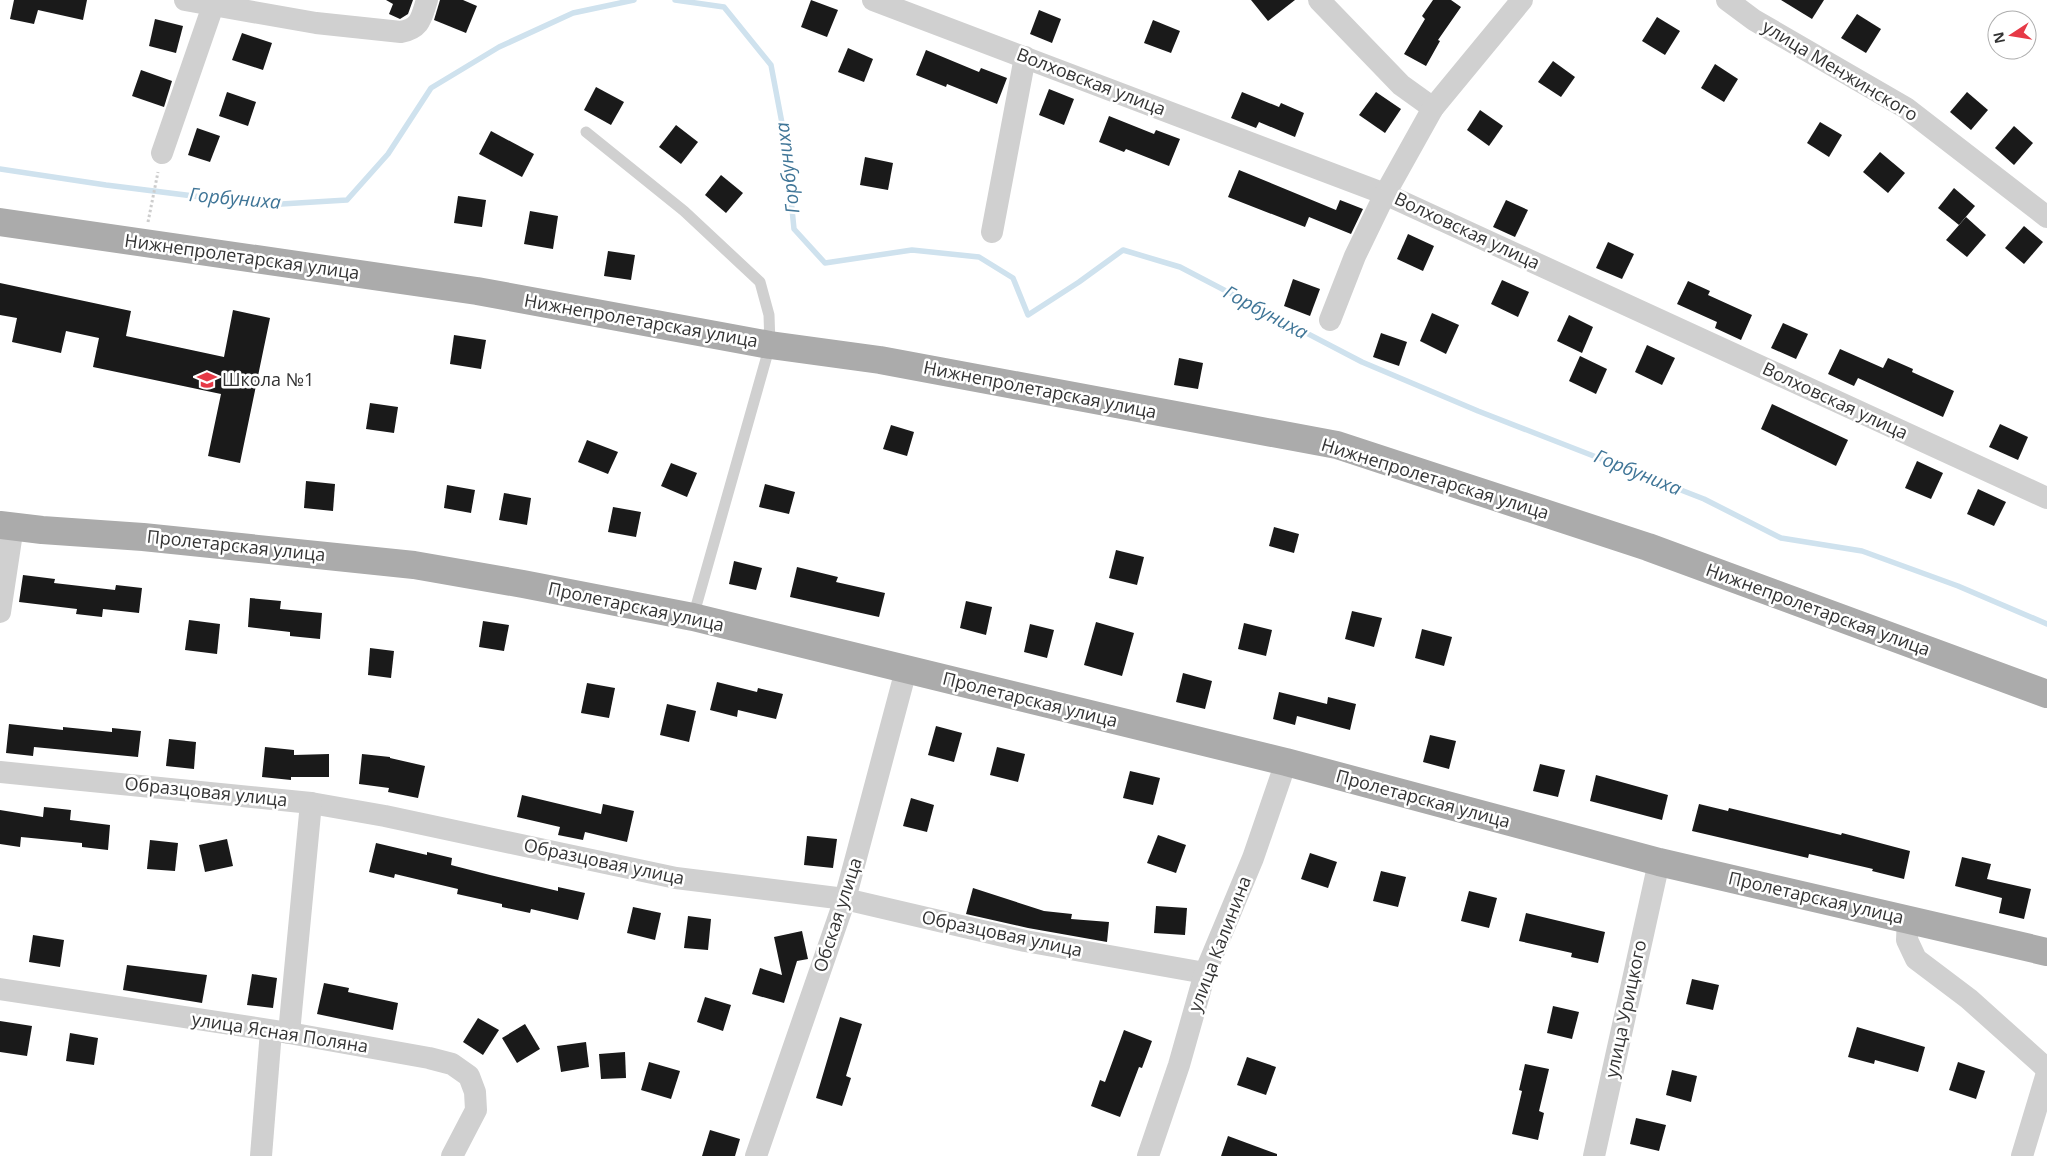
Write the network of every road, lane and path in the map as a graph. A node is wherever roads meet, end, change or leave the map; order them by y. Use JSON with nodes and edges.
{"nodes":[{"id":1,"x":185,"y":0,"type":"edge"},
{"id":2,"x":427,"y":0,"type":"edge"},
{"id":3,"x":873,"y":0,"type":"edge"},
{"id":4,"x":1319,"y":0,"type":"edge"},
{"id":5,"x":1522,"y":0,"type":"edge"},
{"id":6,"x":1727,"y":0,"type":"edge"},
{"id":7,"x":214,"y":3,"type":"edge"},
{"id":8,"x":1024,"y":57,"type":"junction"},
{"id":9,"x":1433,"y":108,"type":"junction"},
{"id":10,"x":586,"y":132,"type":"dead end"},
{"id":11,"x":162,"y":152,"type":"joint"},
{"id":12,"x":1385,"y":194,"type":"junction"},
{"id":13,"x":2047,"y":217,"type":"edge"},
{"id":14,"x":0,"y":222,"type":"edge"},
{"id":15,"x":992,"y":232,"type":"dead end"},
{"id":16,"x":144,"y":243,"type":"junction"},
{"id":17,"x":1330,"y":320,"type":"dead end"},
{"id":18,"x":770,"y":344,"type":"junction"},
{"id":19,"x":2046,"y":496,"type":"edge"},
{"id":20,"x":6,"y":525,"type":"edge"},
{"id":21,"x":0,"y":612,"type":"edge"},
{"id":22,"x":693,"y":617,"type":"junction"},
{"id":23,"x":906,"y":670,"type":"junction"},
{"id":24,"x":2047,"y":694,"type":"edge"},
{"id":25,"x":1286,"y":762,"type":"junction"},
{"id":26,"x":0,"y":772,"type":"edge"},
{"id":27,"x":311,"y":803,"type":"junction"},
{"id":28,"x":1658,"y":862,"type":"junction"},
{"id":29,"x":845,"y":899,"type":"junction"},
{"id":30,"x":1908,"y":919,"type":"junction"},
{"id":31,"x":2047,"y":952,"type":"edge"},
{"id":32,"x":1205,"y":973,"type":"junction"},
{"id":33,"x":0,"y":989,"type":"edge"},
{"id":34,"x":280,"y":1032,"type":"junction"},
{"id":35,"x":2047,"y":1069,"type":"edge"},
{"id":36,"x":2047,"y":1073,"type":"edge"},
{"id":37,"x":261,"y":1156,"type":"edge"},
{"id":38,"x":452,"y":1156,"type":"edge"},
{"id":39,"x":756,"y":1156,"type":"edge"},
{"id":40,"x":1148,"y":1156,"type":"edge"},
{"id":41,"x":1594,"y":1156,"type":"edge"},
{"id":42,"x":2022,"y":1156,"type":"edge"}],
"edges":[{"from":1,"to":7,"type":"street"},
{"from":2,"to":7,"type":"street"},
{"from":3,"to":8,"type":"street","name":"Волховская улица"},
{"from":4,"to":9,"type":"street"},
{"from":5,"to":9,"type":"street"},
{"from":6,"to":13,"type":"street","name":"улица Менжинского"},
{"from":7,"to":11,"type":"street"},
{"from":8,"to":12,"type":"street","name":"Волховская улица"},
{"from":8,"to":15,"type":"street"},
{"from":9,"to":12,"type":"street"},
{"from":10,"to":18,"type":"lane"},
{"from":11,"to":16,"type":"path"},
{"from":12,"to":17,"type":"street"},
{"from":12,"to":19,"type":"street","name":"Волховская улица"},
{"from":14,"to":16,"type":"main road","name":"Нижнепролетарская улица"},
{"from":16,"to":18,"type":"main road","name":"Нижнепролетарская улица"},
{"from":18,"to":22,"type":"lane"},
{"from":18,"to":24,"type":"main road","name":"Нижнепролетарская улица"},
{"from":20,"to":21,"type":"street"},
{"from":20,"to":22,"type":"main road","name":"Пролетарская улица"},
{"from":22,"to":23,"type":"main road","name":"Пролетарская улица"},
{"from":23,"to":25,"type":"main road","name":"Пролетарская улица"},
{"from":23,"to":29,"type":"street","name":"Обская улица"},
{"from":25,"to":28,"type":"main road","name":"Пролетарская улица"},
{"from":25,"to":32,"type":"street","name":"улица Калинина"},
{"from":26,"to":27,"type":"street","name":"Образцовая улица"},
{"from":27,"to":29,"type":"street","name":"Образцовая улица"},
{"from":27,"to":34,"type":"street"},
{"from":28,"to":30,"type":"main road","name":"Пролетарская улица"},
{"from":28,"to":41,"type":"street","name":"улица Урицкого"},
{"from":29,"to":32,"type":"street","name":"Образцовая улица"},
{"from":29,"to":39,"type":"street","name":"Обская улица"},
{"from":30,"to":31,"type":"main road","name":"Пролетарская улица"},
{"from":30,"to":35,"type":"street"},
{"from":32,"to":40,"type":"street","name":"улица Калинина"},
{"from":33,"to":34,"type":"street","name":"улица Ясная Поляна"},
{"from":34,"to":37,"type":"street"},
{"from":34,"to":38,"type":"street","name":"улица Ясная Поляна"},
{"from":36,"to":42,"type":"street"}]}
